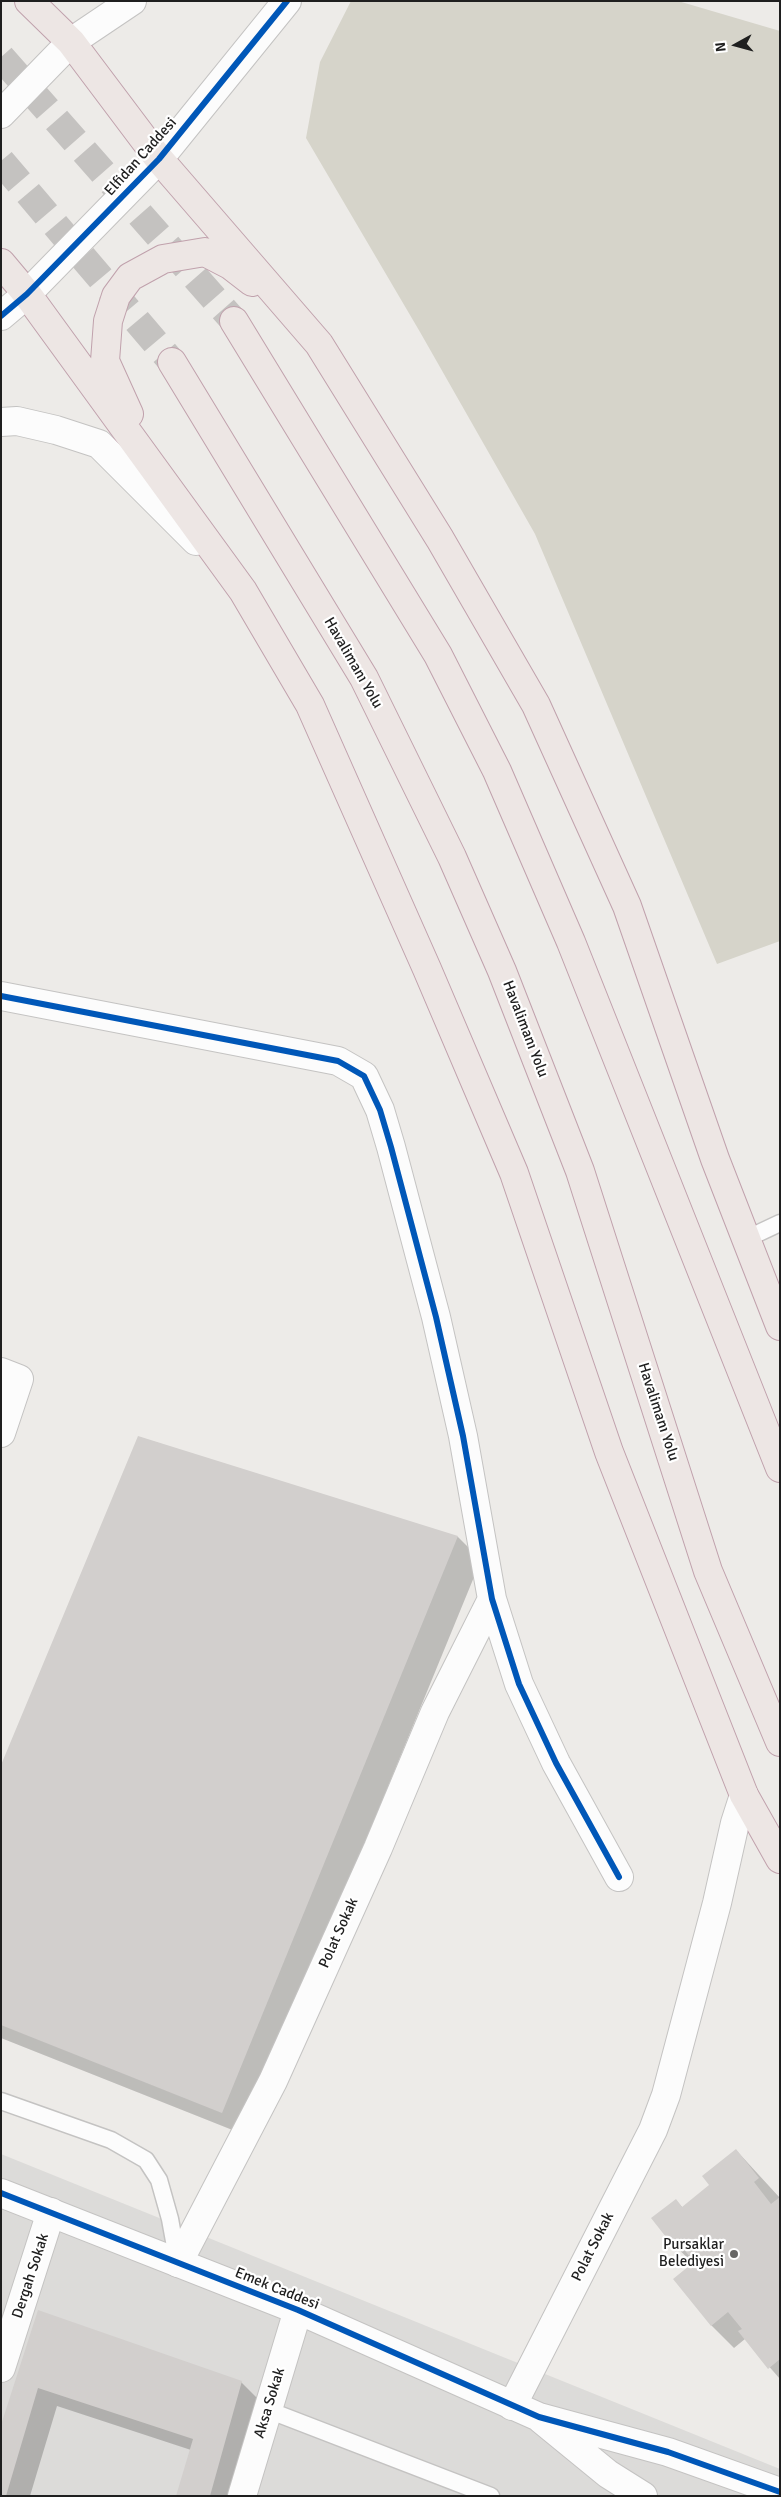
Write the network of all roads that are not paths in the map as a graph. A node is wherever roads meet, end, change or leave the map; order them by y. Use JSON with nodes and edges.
{"nodes":[{"id":1,"x":29,"y":1,"type":"edge"},
{"id":2,"x":132,"y":1,"type":"edge"},
{"id":3,"x":287,"y":1,"type":"edge"},
{"id":4,"x":71,"y":42,"type":"junction"},
{"id":5,"x":1,"y":114,"type":"edge"},
{"id":6,"x":159,"y":159,"type":"junction"},
{"id":7,"x":1,"y":263,"type":"edge"},
{"id":8,"x":27,"y":294,"type":"junction"},
{"id":9,"x":1,"y":316,"type":"edge"},
{"id":10,"x":234,"y":321,"type":"tunnel mouth"},
{"id":11,"x":319,"y":344,"type":"junction"},
{"id":12,"x":172,"y":362,"type":"tunnel mouth"},
{"id":13,"x":1,"y":422,"type":"edge"},
{"id":14,"x":154,"y":468,"type":"junction"},
{"id":15,"x":243,"y":591,"type":"junction"},
{"id":16,"x":1,"y":996,"type":"edge"},
{"id":17,"x":780,"y":1223,"type":"edge"},
{"id":18,"x":746,"y":1239,"type":"junction"},
{"id":19,"x":780,"y":1326,"type":"edge"},
{"id":20,"x":1,"y":1372,"type":"edge"},
{"id":21,"x":1,"y":1433,"type":"edge"},
{"id":22,"x":780,"y":1468,"type":"edge"},
{"id":23,"x":492,"y":1599,"type":"junction"},
{"id":24,"x":780,"y":1742,"type":"edge"},
{"id":25,"x":744,"y":1795,"type":"junction"},
{"id":26,"x":780,"y":1859,"type":"edge"},
{"id":27,"x":618,"y":1877,"type":"dead end"},
{"id":28,"x":1,"y":2101,"type":"edge"},
{"id":29,"x":1,"y":2192,"type":"edge"},
{"id":30,"x":51,"y":2212,"type":"junction"},
{"id":31,"x":178,"y":2263,"type":"junction"},
{"id":32,"x":298,"y":2310,"type":"junction"},
{"id":33,"x":1,"y":2368,"type":"edge"},
{"id":34,"x":512,"y":2406,"type":"junction"},
{"id":35,"x":268,"y":2410,"type":"junction"},
{"id":36,"x":539,"y":2417,"type":"junction"},
{"id":37,"x":778,"y":2490,"type":"edge"},
{"id":38,"x":242,"y":2496,"type":"edge"},
{"id":39,"x":491,"y":2496,"type":"edge"},
{"id":40,"x":643,"y":2496,"type":"edge"}],
"edges":[{"from":1,"to":4,"type":"highway"},
{"from":2,"to":4,"type":"street"},
{"from":3,"to":6,"type":"street","name":"Elfidan Caddesi"},
{"from":4,"to":5,"type":"street"},
{"from":4,"to":6,"type":"highway"},
{"from":6,"to":8,"type":"street","name":"Elfidan Caddesi"},
{"from":6,"to":11,"type":"highway"},
{"from":7,"to":8,"type":"highway"},
{"from":8,"to":9,"type":"street","name":"Elfidan Caddesi"},
{"from":8,"to":14,"type":"highway"},
{"from":10,"to":22,"type":"highway"},
{"from":11,"to":14,"type":"highway"},
{"from":11,"to":18,"type":"highway"},
{"from":12,"to":24,"type":"highway","name":"Havalimanı Yolu"},
{"from":13,"to":15,"type":"street"},
{"from":14,"to":15,"type":"highway"},
{"from":15,"to":25,"type":"highway"},
{"from":16,"to":23,"type":"street"},
{"from":17,"to":18,"type":"lane"},
{"from":18,"to":19,"type":"highway"},
{"from":20,"to":21,"type":"street"},
{"from":23,"to":27,"type":"street"},
{"from":23,"to":31,"type":"street","name":"Polat Sokak"},
{"from":25,"to":26,"type":"highway"},
{"from":25,"to":34,"type":"street","name":"Polat Sokak"},
{"from":28,"to":31,"type":"lane"},
{"from":29,"to":30,"type":"street","name":"Emek Caddesi"},
{"from":30,"to":31,"type":"street","name":"Emek Caddesi"},
{"from":30,"to":33,"type":"street","name":"Dergah Sokak"},
{"from":31,"to":32,"type":"street","name":"Emek Caddesi"},
{"from":32,"to":34,"type":"street","name":"Emek Caddesi"},
{"from":32,"to":35,"type":"street","name":"Aksa Sokak"},
{"from":34,"to":36,"type":"street","name":"Emek Caddesi"},
{"from":35,"to":38,"type":"street","name":"Aksa Sokak"},
{"from":35,"to":39,"type":"lane"},
{"from":36,"to":37,"type":"street"},
{"from":36,"to":40,"type":"street"}]}
